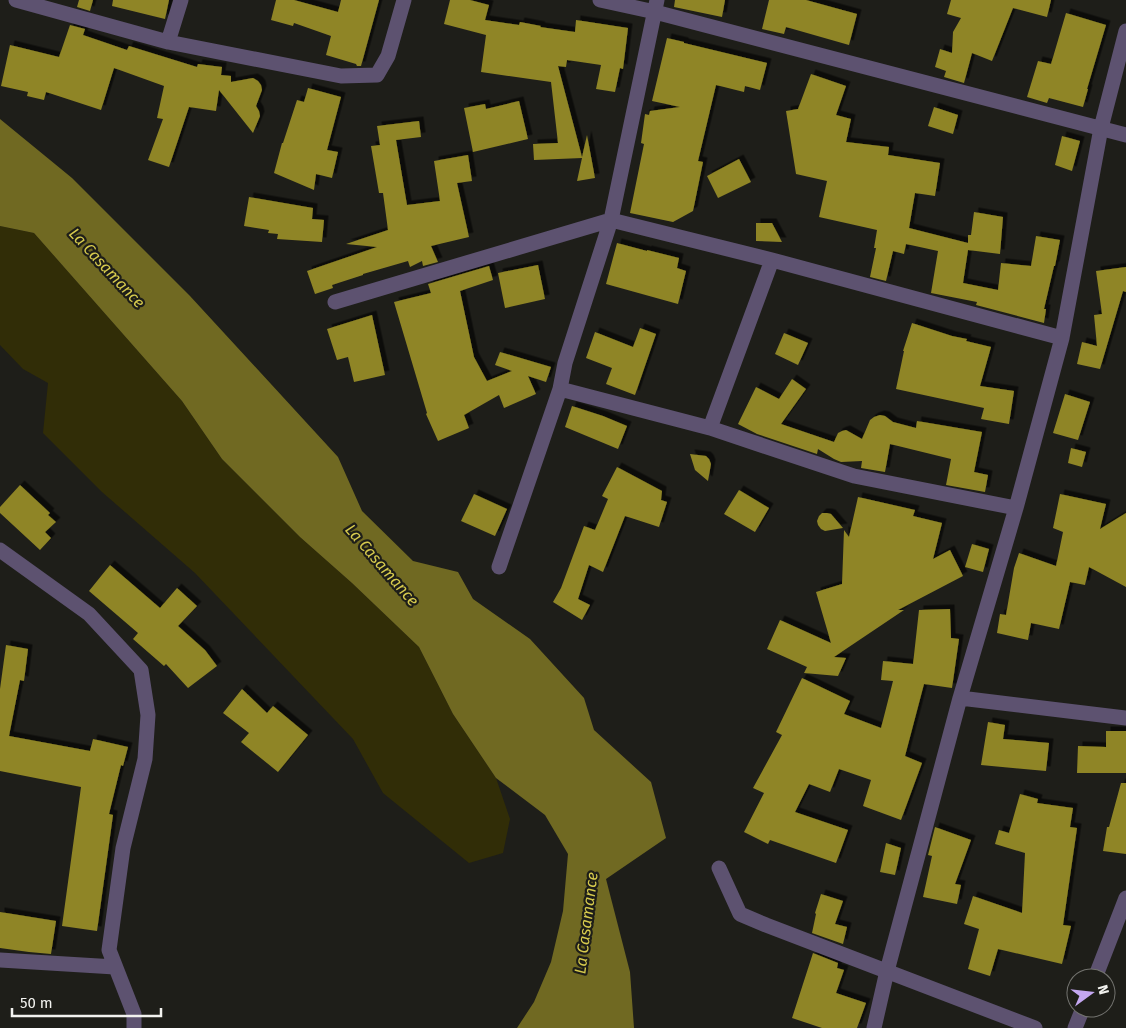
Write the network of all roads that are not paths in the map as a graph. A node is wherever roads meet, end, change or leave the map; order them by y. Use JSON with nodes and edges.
{"nodes":[{"id":1,"x":16,"y":0,"type":"edge"},
{"id":2,"x":181,"y":0,"type":"edge"},
{"id":3,"x":404,"y":0,"type":"edge"},
{"id":4,"x":600,"y":0,"type":"edge"},
{"id":5,"x":656,"y":6,"type":"edge"},
{"id":6,"x":1126,"y":31,"type":"edge"},
{"id":7,"x":168,"y":42,"type":"junction"},
{"id":8,"x":1101,"y":128,"type":"junction"},
{"id":9,"x":1126,"y":136,"type":"edge"},
{"id":10,"x":611,"y":220,"type":"junction"},
{"id":11,"x":772,"y":260,"type":"junction"},
{"id":12,"x":335,"y":302,"type":"dead end"},
{"id":13,"x":1062,"y":338,"type":"junction"},
{"id":14,"x":560,"y":389,"type":"junction"},
{"id":15,"x":710,"y":428,"type":"junction"},
{"id":16,"x":1016,"y":508,"type":"junction"},
{"id":17,"x":0,"y":550,"type":"edge"},
{"id":18,"x":499,"y":567,"type":"dead end"},
{"id":19,"x":960,"y":698,"type":"junction"},
{"id":20,"x":1126,"y":718,"type":"edge"},
{"id":21,"x":720,"y":868,"type":"dead end"},
{"id":22,"x":1126,"y":898,"type":"edge"},
{"id":23,"x":0,"y":960,"type":"edge"},
{"id":24,"x":116,"y":967,"type":"junction"},
{"id":25,"x":1099,"y":968,"type":"edge"},
{"id":26,"x":887,"y":971,"type":"junction"},
{"id":27,"x":134,"y":1028,"type":"edge"},
{"id":28,"x":874,"y":1028,"type":"edge"},
{"id":29,"x":1035,"y":1028,"type":"edge"}],
"edges":[{"from":1,"to":7,"type":"street"},
{"from":2,"to":7,"type":"street"},
{"from":3,"to":7,"type":"street"},
{"from":4,"to":5,"type":"street"},
{"from":5,"to":8,"type":"street"},
{"from":5,"to":10,"type":"street"},
{"from":6,"to":8,"type":"street"},
{"from":8,"to":9,"type":"street"},
{"from":8,"to":13,"type":"street"},
{"from":10,"to":11,"type":"street"},
{"from":10,"to":12,"type":"street"},
{"from":10,"to":14,"type":"street"},
{"from":11,"to":13,"type":"street"},
{"from":11,"to":15,"type":"street"},
{"from":13,"to":16,"type":"street"},
{"from":14,"to":15,"type":"street"},
{"from":14,"to":18,"type":"street"},
{"from":15,"to":16,"type":"street"},
{"from":16,"to":19,"type":"street"},
{"from":17,"to":24,"type":"street"},
{"from":19,"to":20,"type":"street"},
{"from":19,"to":26,"type":"street"},
{"from":21,"to":26,"type":"street"},
{"from":22,"to":25,"type":"street"},
{"from":23,"to":24,"type":"street"},
{"from":24,"to":27,"type":"street"},
{"from":26,"to":28,"type":"street"},
{"from":26,"to":29,"type":"street"}]}
